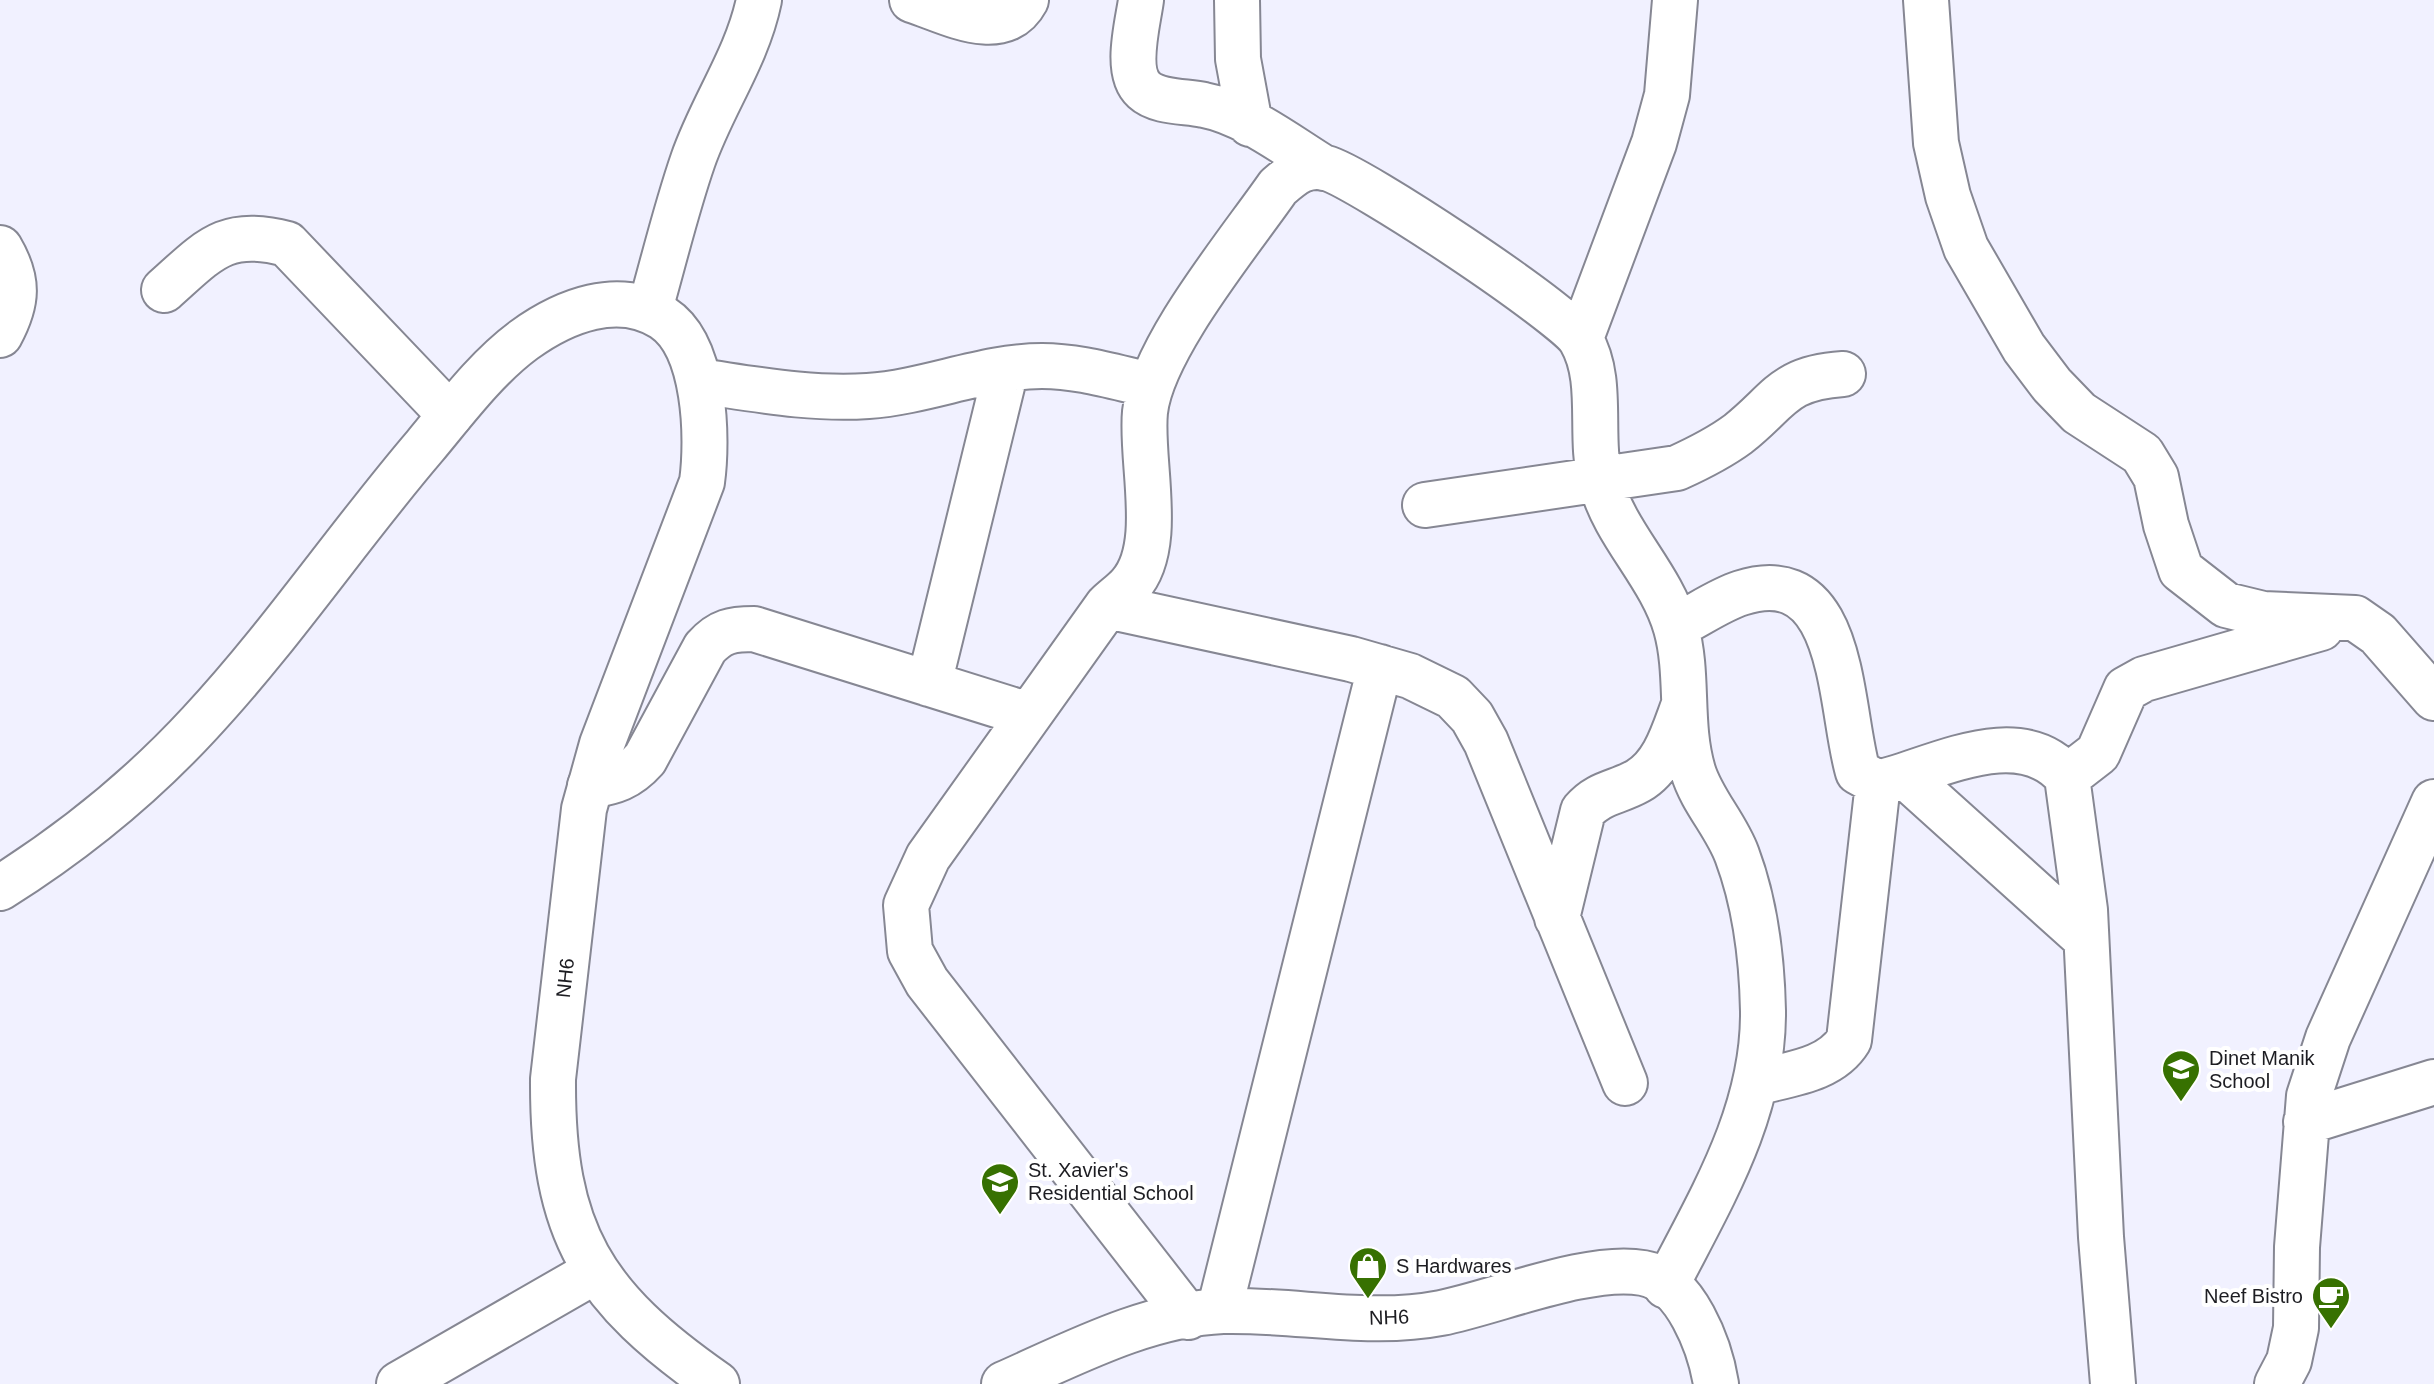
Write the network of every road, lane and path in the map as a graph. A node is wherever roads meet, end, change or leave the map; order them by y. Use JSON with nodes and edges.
{"nodes":[{"id":1,"x":759,"y":0,"type":"edge"},
{"id":2,"x":912,"y":0,"type":"edge"},
{"id":3,"x":1026,"y":0,"type":"edge"},
{"id":4,"x":1141,"y":0,"type":"edge"},
{"id":5,"x":1237,"y":0,"type":"edge"},
{"id":6,"x":1675,"y":0,"type":"edge"},
{"id":7,"x":1926,"y":0,"type":"edge"},
{"id":8,"x":1250,"y":124,"type":"junction"},
{"id":9,"x":1324,"y":168,"type":"junction"},
{"id":10,"x":0,"y":248,"type":"edge"},
{"id":11,"x":164,"y":290,"type":"dead end"},
{"id":12,"x":650,"y":309,"type":"junction"},
{"id":13,"x":0,"y":335,"type":"edge"},
{"id":14,"x":1581,"y":338,"type":"junction"},
{"id":15,"x":1006,"y":370,"type":"junction"},
{"id":16,"x":1843,"y":374,"type":"dead end"},
{"id":17,"x":699,"y":381,"type":"junction"},
{"id":18,"x":1150,"y":385,"type":"junction"},
{"id":19,"x":450,"y":415,"type":"junction"},
{"id":20,"x":1599,"y":477,"type":"junction"},
{"id":21,"x":1425,"y":505,"type":"dead end"},
{"id":22,"x":1107,"y":606,"type":"junction"},
{"id":23,"x":2355,"y":618,"type":"junction"},
{"id":24,"x":1676,"y":626,"type":"junction"},
{"id":25,"x":1380,"y":667,"type":"junction"},
{"id":26,"x":929,"y":684,"type":"junction"},
{"id":27,"x":2434,"y":698,"type":"edge"},
{"id":28,"x":1684,"y":705,"type":"junction"},
{"id":29,"x":1029,"y":715,"type":"junction"},
{"id":30,"x":2067,"y":777,"type":"junction"},
{"id":31,"x":1892,"y":780,"type":"junction"},
{"id":32,"x":590,"y":786,"type":"junction"},
{"id":33,"x":2434,"y":802,"type":"edge"},
{"id":34,"x":0,"y":888,"type":"edge"},
{"id":35,"x":1557,"y":918,"type":"junction"},
{"id":36,"x":2086,"y":939,"type":"junction"},
{"id":37,"x":2434,"y":1082,"type":"edge"},
{"id":38,"x":1625,"y":1083,"type":"dead end"},
{"id":39,"x":1755,"y":1083,"type":"junction"},
{"id":40,"x":2306,"y":1122,"type":"junction"},
{"id":41,"x":594,"y":1272,"type":"junction"},
{"id":42,"x":1666,"y":1286,"type":"junction"},
{"id":43,"x":1204,"y":1314,"type":"junction"},
{"id":44,"x":399,"y":1384,"type":"edge"},
{"id":45,"x":717,"y":1384,"type":"edge"},
{"id":46,"x":1004,"y":1384,"type":"edge"},
{"id":47,"x":1716,"y":1384,"type":"edge"},
{"id":48,"x":2113,"y":1384,"type":"edge"},
{"id":49,"x":2277,"y":1384,"type":"edge"}],
"edges":[{"from":1,"to":12,"type":"main road"},
{"from":2,"to":3,"type":"main road"},
{"from":4,"to":8,"type":"main road"},
{"from":5,"to":8,"type":"main road"},
{"from":6,"to":14,"type":"main road"},
{"from":7,"to":23,"type":"main road"},
{"from":8,"to":9,"type":"main road"},
{"from":9,"to":14,"type":"main road"},
{"from":9,"to":18,"type":"main road"},
{"from":10,"to":13,"type":"main road"},
{"from":11,"to":19,"type":"main road"},
{"from":12,"to":17,"type":"main road","number":"NH6"},
{"from":12,"to":19,"type":"main road"},
{"from":14,"to":20,"type":"main road"},
{"from":15,"to":17,"type":"main road"},
{"from":15,"to":18,"type":"main road"},
{"from":15,"to":26,"type":"main road"},
{"from":16,"to":20,"type":"main road"},
{"from":17,"to":32,"type":"main road","name":"NH6","number":"NH6"},
{"from":18,"to":22,"type":"main road"},
{"from":19,"to":34,"type":"main road"},
{"from":20,"to":21,"type":"main road"},
{"from":20,"to":24,"type":"main road"},
{"from":22,"to":25,"type":"main road"},
{"from":22,"to":29,"type":"main road"},
{"from":23,"to":27,"type":"main road"},
{"from":23,"to":30,"type":"main road"},
{"from":24,"to":28,"type":"main road"},
{"from":24,"to":31,"type":"main road"},
{"from":25,"to":35,"type":"main road"},
{"from":25,"to":43,"type":"main road"},
{"from":26,"to":29,"type":"main road"},
{"from":26,"to":32,"type":"main road"},
{"from":28,"to":35,"type":"main road"},
{"from":28,"to":39,"type":"main road"},
{"from":29,"to":43,"type":"main road"},
{"from":30,"to":31,"type":"main road"},
{"from":30,"to":36,"type":"main road"},
{"from":31,"to":36,"type":"main road"},
{"from":31,"to":39,"type":"main road"},
{"from":32,"to":41,"type":"main road","name":"NH6","number":"NH6"},
{"from":33,"to":40,"type":"main road"},
{"from":35,"to":38,"type":"main road"},
{"from":36,"to":48,"type":"main road"},
{"from":37,"to":40,"type":"main road"},
{"from":39,"to":42,"type":"main road"},
{"from":40,"to":49,"type":"main road"},
{"from":41,"to":44,"type":"main road"},
{"from":41,"to":45,"type":"main road","name":"NH6","number":"NH6"},
{"from":42,"to":43,"type":"main road","name":"NH6","number":"NH6"},
{"from":42,"to":47,"type":"main road","name":"NH6","number":"NH6"},
{"from":43,"to":46,"type":"main road","name":"NH6","number":"NH6"}]}
